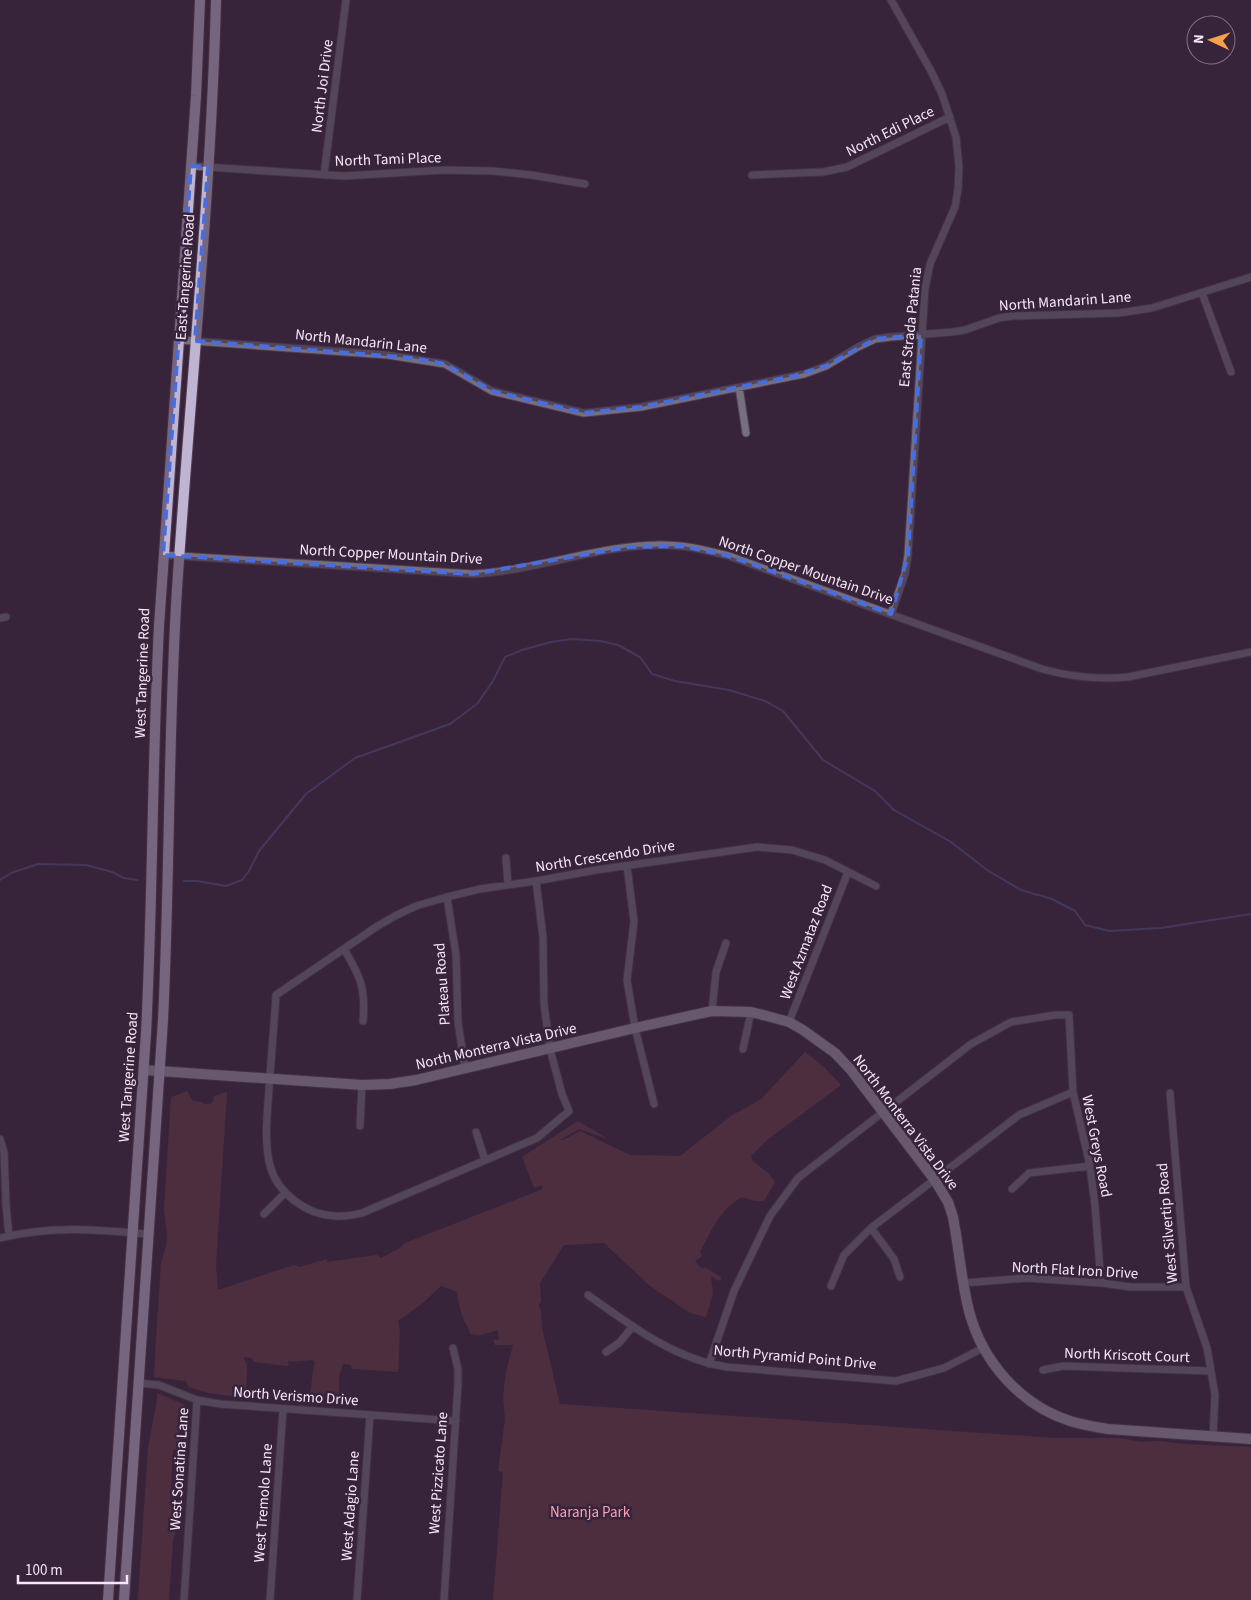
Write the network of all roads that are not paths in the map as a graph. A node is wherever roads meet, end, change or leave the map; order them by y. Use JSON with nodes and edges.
{"nodes":[{"id":1,"x":200,"y":0,"type":"edge"},
{"id":2,"x":216,"y":0,"type":"edge"},
{"id":3,"x":346,"y":0,"type":"edge"},
{"id":4,"x":891,"y":0,"type":"edge"},
{"id":5,"x":950,"y":117,"type":"junction"},
{"id":6,"x":191,"y":166,"type":"junction"},
{"id":7,"x":208,"y":166,"type":"junction"},
{"id":8,"x":324,"y":175,"type":"junction"},
{"id":9,"x":752,"y":175,"type":"dead end"},
{"id":10,"x":585,"y":184,"type":"dead end"},
{"id":11,"x":1251,"y":277,"type":"edge"},
{"id":12,"x":1202,"y":293,"type":"junction"},
{"id":13,"x":921,"y":335,"type":"junction"},
{"id":14,"x":178,"y":340,"type":"junction"},
{"id":15,"x":195,"y":342,"type":"junction"},
{"id":16,"x":1231,"y":372,"type":"dead end"},
{"id":17,"x":738,"y":387,"type":"junction"},
{"id":18,"x":746,"y":433,"type":"dead end"},
{"id":19,"x":163,"y":555,"type":"junction"},
{"id":20,"x":180,"y":556,"type":"junction"},
{"id":21,"x":891,"y":614,"type":"junction"},
{"id":22,"x":1251,"y":652,"type":"edge"},
{"id":23,"x":506,"y":858,"type":"dead end"},
{"id":24,"x":627,"y":866,"type":"junction"},
{"id":25,"x":848,"y":872,"type":"junction"},
{"id":26,"x":536,"y":881,"type":"junction"},
{"id":27,"x":508,"y":885,"type":"junction"},
{"id":28,"x":876,"y":886,"type":"dead end"},
{"id":29,"x":447,"y":897,"type":"junction"},
{"id":30,"x":726,"y":943,"type":"dead end"},
{"id":31,"x":344,"y":949,"type":"junction"},
{"id":32,"x":712,"y":1011,"type":"junction"},
{"id":33,"x":751,"y":1012,"type":"junction"},
{"id":34,"x":363,"y":1021,"type":"dead end"},
{"id":35,"x":789,"y":1022,"type":"junction"},
{"id":36,"x":635,"y":1028,"type":"junction"},
{"id":37,"x":550,"y":1049,"type":"junction"},
{"id":38,"x":743,"y":1049,"type":"dead end"},
{"id":39,"x":466,"y":1069,"type":"junction"},
{"id":40,"x":144,"y":1070,"type":"junction"},
{"id":41,"x":160,"y":1071,"type":"junction"},
{"id":42,"x":270,"y":1079,"type":"junction"},
{"id":43,"x":362,"y":1086,"type":"junction"},
{"id":44,"x":1073,"y":1092,"type":"junction"},
{"id":45,"x":1170,"y":1093,"type":"dead end"},
{"id":46,"x":654,"y":1104,"type":"dead end"},
{"id":47,"x":883,"y":1113,"type":"junction"},
{"id":48,"x":360,"y":1126,"type":"dead end"},
{"id":49,"x":476,"y":1132,"type":"dead end"},
{"id":50,"x":0,"y":1139,"type":"edge"},
{"id":51,"x":486,"y":1160,"type":"junction"},
{"id":52,"x":1090,"y":1166,"type":"junction"},
{"id":53,"x":934,"y":1179,"type":"junction"},
{"id":54,"x":1012,"y":1189,"type":"dead end"},
{"id":55,"x":285,"y":1193,"type":"junction"},
{"id":56,"x":264,"y":1214,"type":"dead end"},
{"id":57,"x":871,"y":1228,"type":"junction"},
{"id":58,"x":132,"y":1233,"type":"junction"},
{"id":59,"x":148,"y":1234,"type":"junction"},
{"id":60,"x":9,"y":1236,"type":"junction"},
{"id":61,"x":0,"y":1238,"type":"edge"},
{"id":62,"x":900,"y":1277,"type":"dead end"},
{"id":63,"x":964,"y":1283,"type":"junction"},
{"id":64,"x":1100,"y":1283,"type":"junction"},
{"id":65,"x":831,"y":1286,"type":"dead end"},
{"id":66,"x":1186,"y":1287,"type":"junction"},
{"id":67,"x":588,"y":1295,"type":"dead end"},
{"id":68,"x":633,"y":1326,"type":"junction"},
{"id":69,"x":453,"y":1348,"type":"dead end"},
{"id":70,"x":983,"y":1348,"type":"junction"},
{"id":71,"x":606,"y":1352,"type":"dead end"},
{"id":72,"x":709,"y":1364,"type":"junction"},
{"id":73,"x":1043,"y":1370,"type":"dead end"},
{"id":74,"x":1211,"y":1372,"type":"junction"},
{"id":75,"x":138,"y":1383,"type":"junction"},
{"id":76,"x":197,"y":1400,"type":"junction"},
{"id":77,"x":283,"y":1409,"type":"junction"},
{"id":78,"x":370,"y":1414,"type":"junction"},
{"id":79,"x":456,"y":1420,"type":"junction"},
{"id":80,"x":1213,"y":1437,"type":"junction"},
{"id":81,"x":1251,"y":1439,"type":"edge"},
{"id":82,"x":108,"y":1600,"type":"edge"},
{"id":83,"x":124,"y":1600,"type":"edge"},
{"id":84,"x":184,"y":1600,"type":"edge"},
{"id":85,"x":270,"y":1600,"type":"edge"},
{"id":86,"x":357,"y":1600,"type":"edge"},
{"id":87,"x":444,"y":1600,"type":"edge"}],
"edges":[{"from":1,"to":6,"type":"main road","name":"East Tangerine Road"},
{"from":2,"to":7,"type":"main road","name":"East Tangerine Road"},
{"from":3,"to":8,"type":"street","name":"North Joi Drive"},
{"from":4,"to":5,"type":"street","name":"East Strada Patania"},
{"from":5,"to":9,"type":"street","name":"North Edi Place"},
{"from":5,"to":13,"type":"street","name":"East Strada Patania"},
{"from":6,"to":7,"type":"street","name":"North Tami Place"},
{"from":6,"to":14,"type":"main road","name":"East Tangerine Road"},
{"from":7,"to":8,"type":"street","name":"North Tami Place"},
{"from":7,"to":15,"type":"main road","name":"East Tangerine Road"},
{"from":8,"to":10,"type":"street","name":"North Tami Place"},
{"from":11,"to":12,"type":"street","name":"North Mandarin Lane"},
{"from":12,"to":13,"type":"street","name":"North Mandarin Lane"},
{"from":12,"to":16,"type":"street"},
{"from":13,"to":17,"type":"street","name":"North Mandarin Lane"},
{"from":13,"to":21,"type":"street","name":"East Strada Patania"},
{"from":14,"to":15,"type":"street","name":"North Mandarin Lane"},
{"from":14,"to":19,"type":"main road","name":"East Tangerine Road"},
{"from":15,"to":17,"type":"street","name":"North Mandarin Lane"},
{"from":15,"to":20,"type":"main road","name":"East Tangerine Road"},
{"from":17,"to":18,"type":"street"},
{"from":19,"to":20,"type":"street","name":"North Copper Mountain Drive"},
{"from":19,"to":40,"type":"main road","name":"West Tangerine Road"},
{"from":20,"to":21,"type":"street","name":"North Copper Mountain Drive"},
{"from":20,"to":41,"type":"main road","name":"West Tangerine Road"},
{"from":21,"to":22,"type":"street","name":"North Copper Mountain Drive"},
{"from":23,"to":27,"type":"street"},
{"from":24,"to":25,"type":"street","name":"North Crescendo Drive"},
{"from":24,"to":26,"type":"street","name":"North Crescendo Drive"},
{"from":24,"to":36,"type":"street"},
{"from":25,"to":28,"type":"street","name":"North Crescendo Drive"},
{"from":25,"to":35,"type":"street","name":"West Azmataz Road"},
{"from":26,"to":27,"type":"street","name":"North Crescendo Drive"},
{"from":26,"to":37,"type":"street"},
{"from":27,"to":29,"type":"street","name":"North Crescendo Drive"},
{"from":29,"to":31,"type":"street","name":"North Crescendo Drive"},
{"from":29,"to":39,"type":"street","name":"Plateau Road"},
{"from":30,"to":32,"type":"street"},
{"from":31,"to":34,"type":"street"},
{"from":31,"to":42,"type":"street","name":"North Crescendo Drive"},
{"from":32,"to":33,"type":"street","name":"North Monterra Vista Drive"},
{"from":32,"to":36,"type":"street","name":"North Monterra Vista Drive"},
{"from":33,"to":35,"type":"street","name":"North Monterra Vista Drive"},
{"from":33,"to":38,"type":"street"},
{"from":35,"to":47,"type":"street","name":"North Monterra Vista Drive"},
{"from":36,"to":37,"type":"street","name":"North Monterra Vista Drive"},
{"from":36,"to":46,"type":"street"},
{"from":37,"to":39,"type":"street","name":"North Monterra Vista Drive"},
{"from":37,"to":51,"type":"street"},
{"from":39,"to":43,"type":"street","name":"North Monterra Vista Drive"},
{"from":40,"to":41,"type":"street","name":"North Monterra Vista Drive"},
{"from":40,"to":58,"type":"main road","name":"West Tangerine Road"},
{"from":41,"to":42,"type":"street","name":"North Monterra Vista Drive"},
{"from":41,"to":59,"type":"main road","name":"West Tangerine Road"},
{"from":42,"to":43,"type":"street","name":"North Monterra Vista Drive"},
{"from":42,"to":55,"type":"street"},
{"from":43,"to":48,"type":"street"},
{"from":44,"to":47,"type":"street","name":"West Greys Road"},
{"from":44,"to":52,"type":"street","name":"West Greys Road"},
{"from":44,"to":53,"type":"street"},
{"from":45,"to":66,"type":"street","name":"West Silvertip Road"},
{"from":47,"to":53,"type":"street","name":"North Monterra Vista Drive"},
{"from":47,"to":72,"type":"street"},
{"from":49,"to":51,"type":"street"},
{"from":50,"to":60,"type":"street"},
{"from":51,"to":55,"type":"street"},
{"from":52,"to":54,"type":"street"},
{"from":52,"to":64,"type":"street","name":"West Greys Road"},
{"from":53,"to":57,"type":"street"},
{"from":53,"to":63,"type":"street","name":"North Monterra Vista Drive"},
{"from":55,"to":56,"type":"street"},
{"from":57,"to":62,"type":"street"},
{"from":57,"to":65,"type":"street"},
{"from":58,"to":59,"type":"street"},
{"from":58,"to":60,"type":"street"},
{"from":58,"to":82,"type":"main road","name":"West Tangerine Road"},
{"from":59,"to":75,"type":"main road","name":"West Tangerine Road"},
{"from":60,"to":61,"type":"street"},
{"from":63,"to":64,"type":"street","name":"North Flat Iron Drive"},
{"from":63,"to":70,"type":"street","name":"North Monterra Vista Drive"},
{"from":64,"to":66,"type":"street","name":"North Flat Iron Drive"},
{"from":66,"to":74,"type":"street","name":"West Silvertip Road"},
{"from":67,"to":68,"type":"street","name":"North Pyramid Point Drive"},
{"from":68,"to":71,"type":"street"},
{"from":68,"to":72,"type":"street","name":"North Pyramid Point Drive"},
{"from":69,"to":79,"type":"street","name":"West Pizzicato Lane"},
{"from":70,"to":72,"type":"street","name":"North Pyramid Point Drive"},
{"from":70,"to":80,"type":"street","name":"North Monterra Vista Drive"},
{"from":73,"to":74,"type":"street","name":"North Kriscott Court"},
{"from":74,"to":80,"type":"street","name":"West Silvertip Road"},
{"from":75,"to":76,"type":"street","name":"North Verismo Drive"},
{"from":75,"to":83,"type":"main road","name":"West Tangerine Road"},
{"from":76,"to":77,"type":"street","name":"North Verismo Drive"},
{"from":76,"to":84,"type":"street","name":"West Sonatina Lane"},
{"from":77,"to":78,"type":"street","name":"North Verismo Drive"},
{"from":77,"to":85,"type":"street","name":"West Tremolo Lane"},
{"from":78,"to":79,"type":"street","name":"North Verismo Drive"},
{"from":78,"to":86,"type":"street","name":"West Adagio Lane"},
{"from":79,"to":87,"type":"street","name":"West Pizzicato Lane"},
{"from":80,"to":81,"type":"street","name":"North Monterra Vista Drive"}]}
